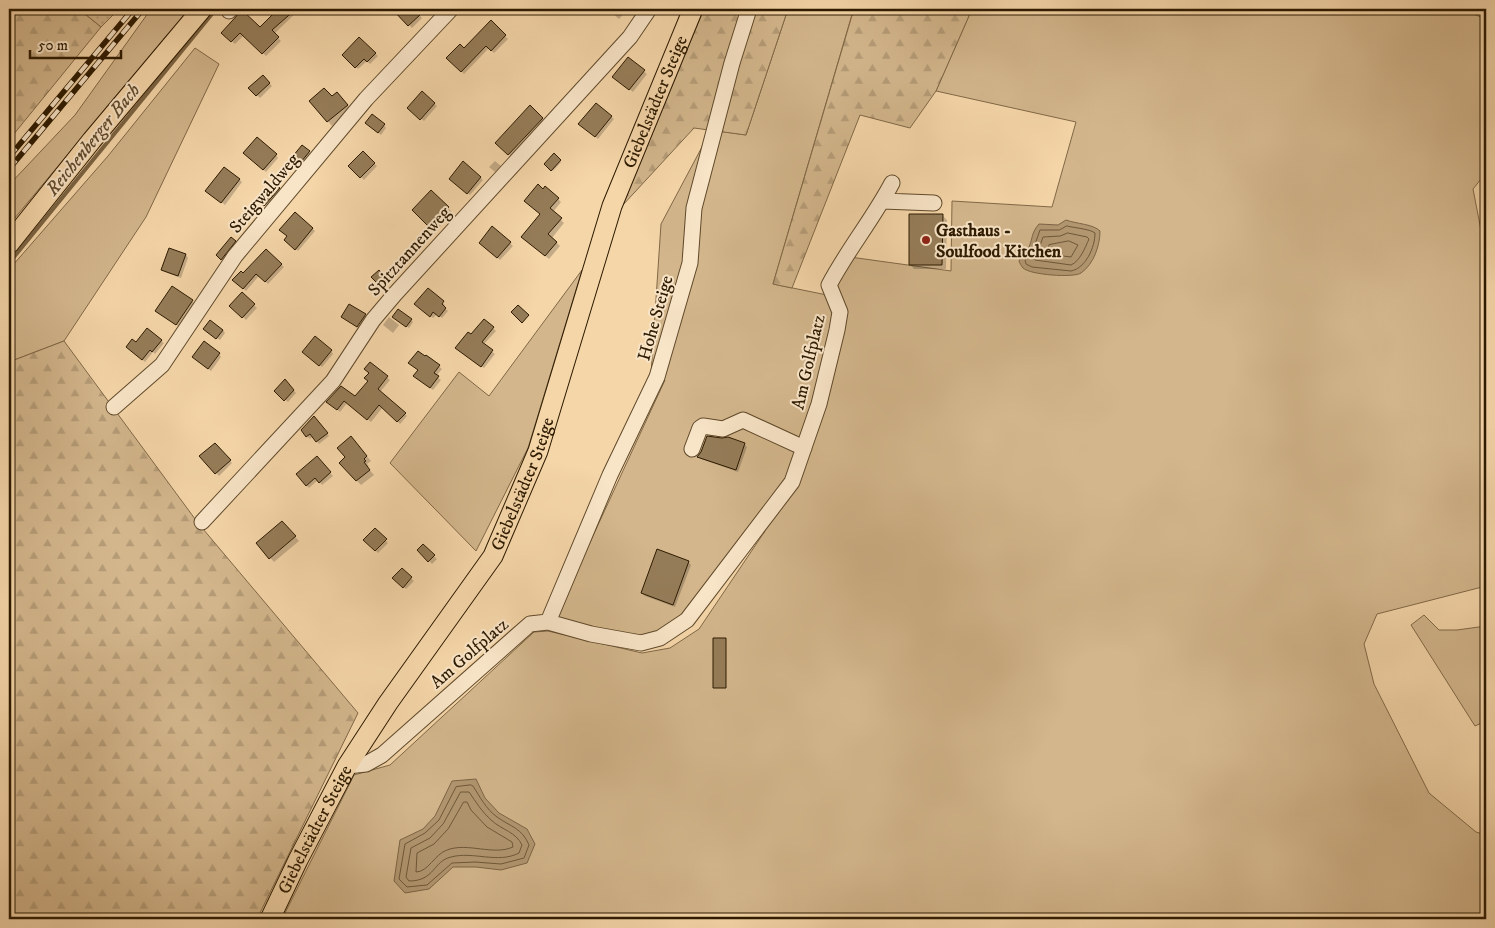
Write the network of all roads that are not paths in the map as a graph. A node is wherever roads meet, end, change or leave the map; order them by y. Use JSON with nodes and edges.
{"nodes":[{"id":1,"x":202,"y":9,"type":"edge"},
{"id":2,"x":451,"y":9,"type":"edge"},
{"id":3,"x":649,"y":9,"type":"edge"},
{"id":4,"x":693,"y":9,"type":"edge"},
{"id":5,"x":749,"y":9,"type":"edge"},
{"id":6,"x":892,"y":183,"type":"dead end"},
{"id":7,"x":883,"y":201,"type":"junction"},
{"id":8,"x":934,"y":203,"type":"dead end"},
{"id":9,"x":9,"y":244,"type":"edge"},
{"id":10,"x":114,"y":407,"type":"dead end"},
{"id":11,"x":804,"y":448,"type":"junction"},
{"id":12,"x":692,"y":449,"type":"dead end"},
{"id":13,"x":202,"y":522,"type":"dead end"},
{"id":14,"x":548,"y":622,"type":"junction"},
{"id":15,"x":348,"y":766,"type":"junction"},
{"id":16,"x":270,"y":919,"type":"edge"}],
"edges":[{"from":1,"to":9,"type":"main road"},
{"from":2,"to":10,"type":"street","name":"Steigwaldweg"},
{"from":3,"to":13,"type":"street","name":"Spitztannenweg"},
{"from":4,"to":15,"type":"main road","name":"Giebelstädter Steige"},
{"from":5,"to":14,"type":"street","name":"Hohe Steige"},
{"from":6,"to":7,"type":"street","name":"Am Golfplatz"},
{"from":7,"to":8,"type":"street"},
{"from":7,"to":11,"type":"street","name":"Am Golfplatz"},
{"from":11,"to":12,"type":"street"},
{"from":11,"to":14,"type":"street","name":"Am Golfplatz"},
{"from":14,"to":15,"type":"street","name":"Am Golfplatz"},
{"from":15,"to":16,"type":"main road","name":"Giebelstädter Steige"}]}
